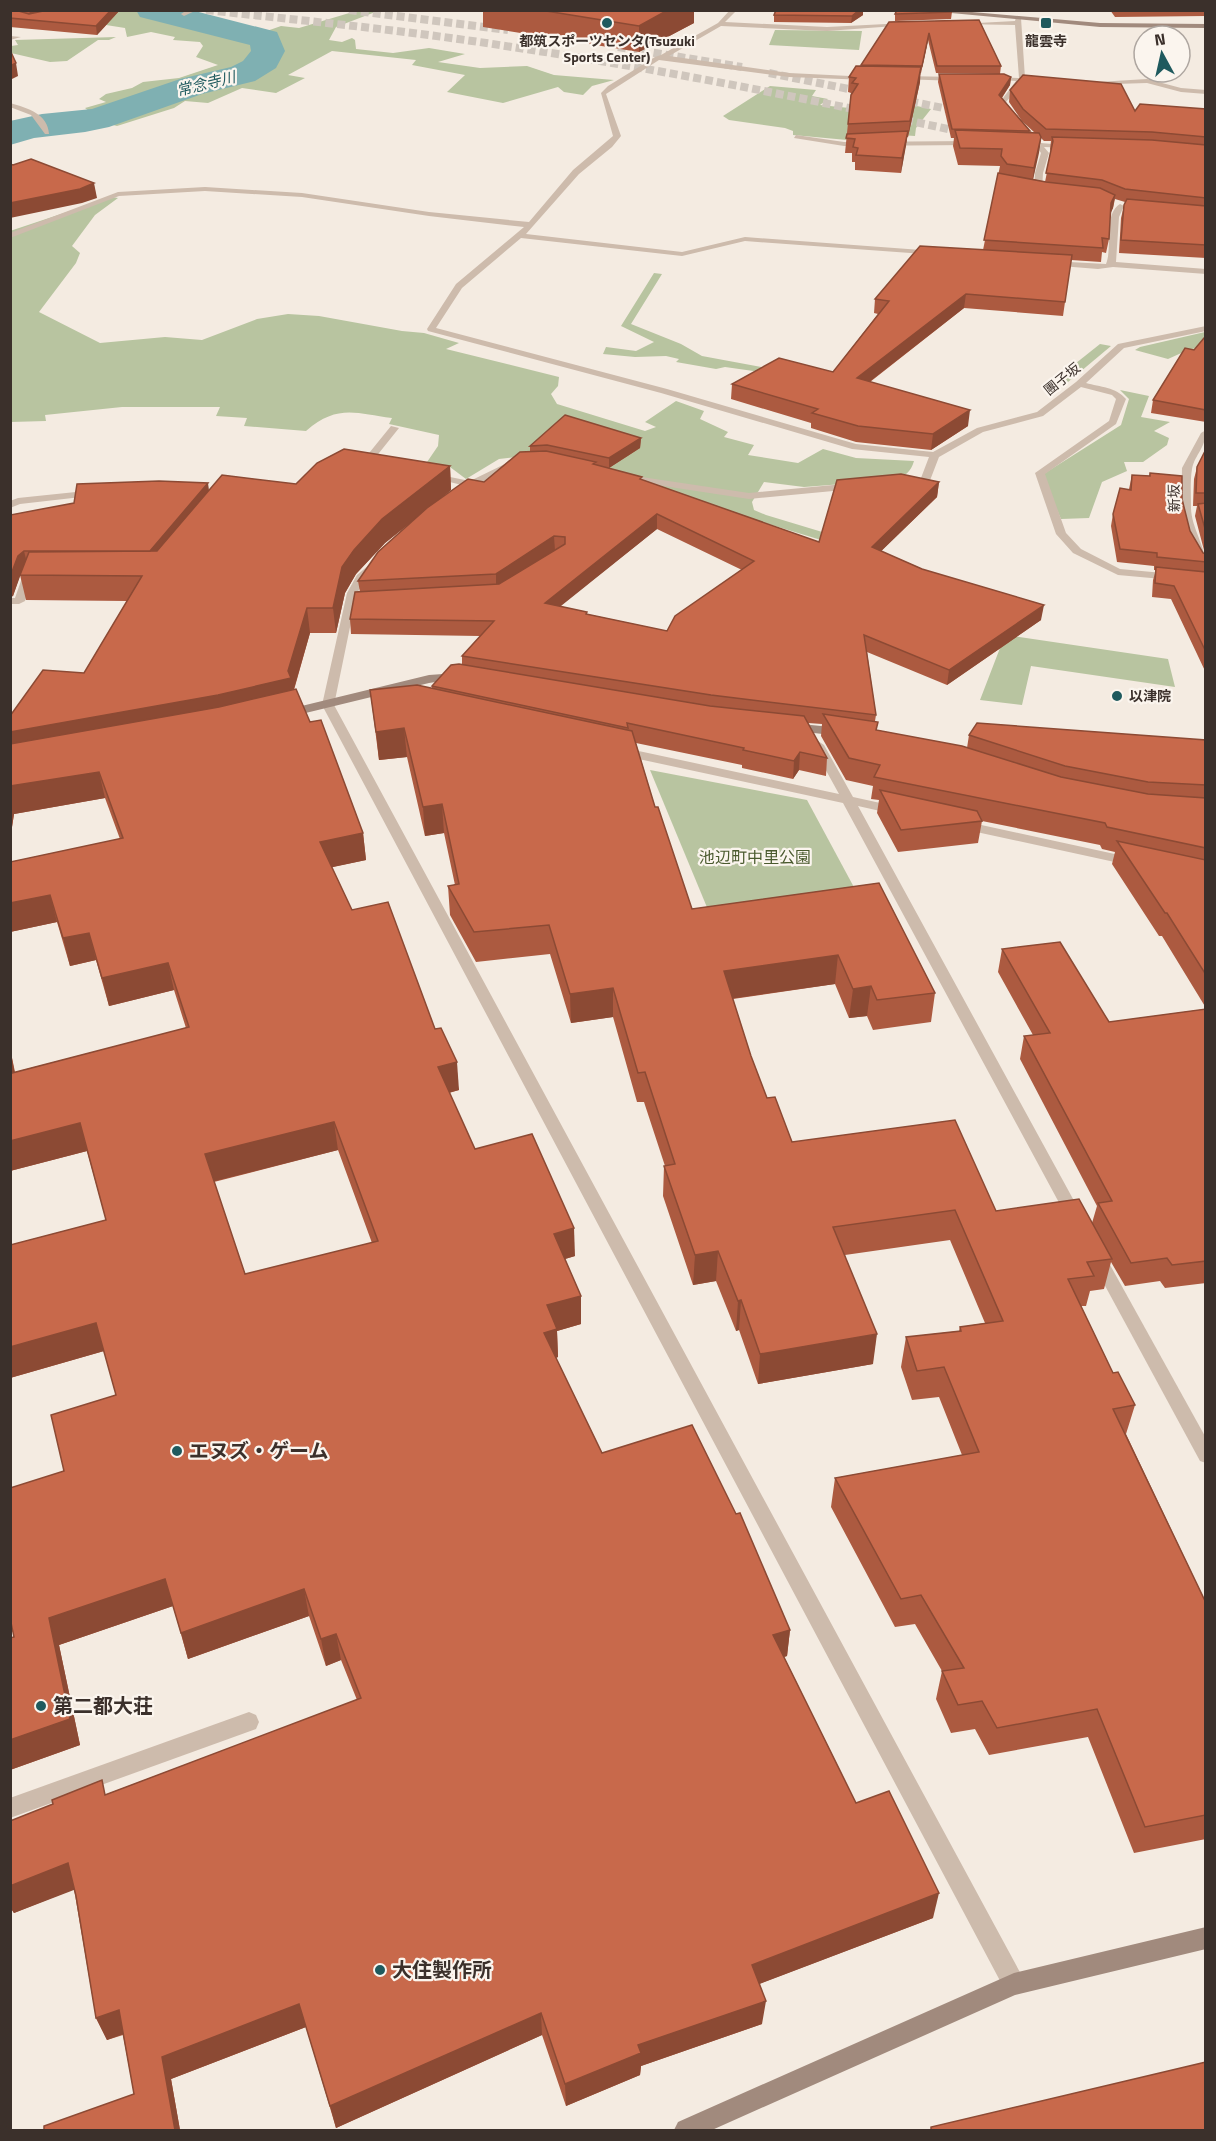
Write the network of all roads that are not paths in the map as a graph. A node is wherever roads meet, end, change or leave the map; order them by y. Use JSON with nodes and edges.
{"nodes":[{"id":1,"x":194,"y":10,"type":"edge"},
{"id":2,"x":421,"y":10,"type":"edge"},
{"id":3,"x":426,"y":10,"type":"edge"},
{"id":4,"x":734,"y":10,"type":"edge"},
{"id":5,"x":922,"y":10,"type":"edge"},
{"id":6,"x":184,"y":14,"type":"dead end"},
{"id":7,"x":1018,"y":20,"type":"junction"},
{"id":8,"x":720,"y":24,"type":"junction"},
{"id":9,"x":916,"y":24,"type":"edge"},
{"id":10,"x":950,"y":24,"type":"edge"},
{"id":11,"x":1206,"y":26,"type":"edge"},
{"id":12,"x":663,"y":57,"type":"junction"},
{"id":13,"x":877,"y":78,"type":"edge"},
{"id":14,"x":889,"y":78,"type":"edge"},
{"id":15,"x":1022,"y":78,"type":"junction"},
{"id":16,"x":969,"y":79,"type":"edge"},
{"id":17,"x":979,"y":79,"type":"edge"},
{"id":18,"x":1043,"y":81,"type":"edge"},
{"id":19,"x":1078,"y":82,"type":"edge"},
{"id":20,"x":1206,"y":92,"type":"edge"},
{"id":21,"x":10,"y":105,"type":"edge"},
{"id":22,"x":1018,"y":123,"type":"edge"},
{"id":23,"x":1025,"y":130,"type":"edge"},
{"id":24,"x":46,"y":133,"type":"dead end"},
{"id":25,"x":796,"y":137,"type":"dead end"},
{"id":26,"x":982,"y":143,"type":"edge"},
{"id":27,"x":1005,"y":144,"type":"edge"},
{"id":28,"x":1041,"y":145,"type":"junction"},
{"id":29,"x":1085,"y":146,"type":"edge"},
{"id":30,"x":1029,"y":189,"type":"edge"},
{"id":31,"x":1110,"y":201,"type":"edge"},
{"id":32,"x":1120,"y":207,"type":"junction"},
{"id":33,"x":1130,"y":208,"type":"edge"},
{"id":34,"x":531,"y":225,"type":"junction"},
{"id":35,"x":518,"y":235,"type":"junction"},
{"id":36,"x":10,"y":236,"type":"edge"},
{"id":37,"x":945,"y":254,"type":"edge"},
{"id":38,"x":1042,"y":262,"type":"edge"},
{"id":39,"x":1111,"y":264,"type":"junction"},
{"id":40,"x":1206,"y":272,"type":"edge"},
{"id":41,"x":1206,"y":328,"type":"edge"},
{"id":42,"x":1079,"y":384,"type":"junction"},
{"id":43,"x":394,"y":429,"type":"dead end"},
{"id":44,"x":1206,"y":433,"type":"edge"},
{"id":45,"x":935,"y":455,"type":"junction"},
{"id":46,"x":528,"y":460,"type":"edge"},
{"id":47,"x":386,"y":468,"type":"edge"},
{"id":48,"x":418,"y":474,"type":"edge"},
{"id":49,"x":616,"y":475,"type":"edge"},
{"id":50,"x":899,"y":482,"type":"edge"},
{"id":51,"x":471,"y":484,"type":"junction"},
{"id":52,"x":865,"y":486,"type":"edge"},
{"id":53,"x":102,"y":493,"type":"edge"},
{"id":54,"x":454,"y":495,"type":"edge"},
{"id":55,"x":10,"y":505,"type":"edge"},
{"id":56,"x":386,"y":553,"type":"edge"},
{"id":57,"x":1206,"y":563,"type":"edge"},
{"id":58,"x":41,"y":572,"type":"edge"},
{"id":59,"x":1206,"y":580,"type":"edge"},
{"id":60,"x":10,"y":601,"type":"edge"},
{"id":61,"x":471,"y":678,"type":"edge"},
{"id":62,"x":365,"y":696,"type":"junction"},
{"id":63,"x":388,"y":700,"type":"edge"},
{"id":64,"x":328,"y":705,"type":"junction"},
{"id":65,"x":273,"y":717,"type":"edge"},
{"id":66,"x":776,"y":725,"type":"edge"},
{"id":67,"x":809,"y":729,"type":"junction"},
{"id":68,"x":852,"y":733,"type":"edge"},
{"id":69,"x":606,"y":748,"type":"edge"},
{"id":70,"x":848,"y":800,"type":"junction"},
{"id":71,"x":906,"y":813,"type":"edge"},
{"id":72,"x":952,"y":823,"type":"edge"},
{"id":73,"x":1148,"y":865,"type":"edge"},
{"id":74,"x":1206,"y":1456,"type":"edge"},
{"id":75,"x":249,"y":1722,"type":"dead end"},
{"id":76,"x":10,"y":1809,"type":"edge"},
{"id":77,"x":1206,"y":1938,"type":"edge"},
{"id":78,"x":1014,"y":1984,"type":"junction"},
{"id":79,"x":687,"y":2130,"type":"edge"}],
"edges":[{"from":1,"to":6,"type":"street"},
{"from":2,"to":3,"type":"street"},
{"from":4,"to":8,"type":"street"},
{"from":5,"to":7,"type":"street"},
{"from":7,"to":10,"type":"street"},
{"from":7,"to":11,"type":"street"},
{"from":7,"to":15,"type":"street"},
{"from":8,"to":9,"type":"street"},
{"from":8,"to":12,"type":"street"},
{"from":12,"to":13,"type":"street"},
{"from":12,"to":34,"type":"street"},
{"from":14,"to":16,"type":"street"},
{"from":15,"to":17,"type":"street"},
{"from":15,"to":18,"type":"street"},
{"from":15,"to":22,"type":"street"},
{"from":19,"to":20,"type":"street"},
{"from":21,"to":24,"type":"street"},
{"from":23,"to":28,"type":"street"},
{"from":25,"to":26,"type":"street"},
{"from":27,"to":28,"type":"street"},
{"from":28,"to":29,"type":"street"},
{"from":28,"to":30,"type":"street"},
{"from":31,"to":32,"type":"street"},
{"from":32,"to":33,"type":"street"},
{"from":32,"to":39,"type":"street"},
{"from":34,"to":35,"type":"street"},
{"from":34,"to":36,"type":"street"},
{"from":35,"to":37,"type":"street"},
{"from":35,"to":45,"type":"street"},
{"from":38,"to":39,"type":"street"},
{"from":39,"to":40,"type":"street"},
{"from":41,"to":42,"type":"street","name":"團子坂"},
{"from":42,"to":45,"type":"street","name":"團子坂"},
{"from":42,"to":59,"type":"street"},
{"from":43,"to":47,"type":"street"},
{"from":44,"to":57,"type":"street","name":"新坂"},
{"from":45,"to":50,"type":"street"},
{"from":46,"to":51,"type":"street"},
{"from":48,"to":51,"type":"street"},
{"from":49,"to":52,"type":"street"},
{"from":51,"to":54,"type":"street"},
{"from":53,"to":55,"type":"street"},
{"from":56,"to":64,"type":"street"},
{"from":58,"to":60,"type":"street"},
{"from":61,"to":62,"type":"street"},
{"from":62,"to":63,"type":"street"},
{"from":62,"to":64,"type":"street"},
{"from":64,"to":65,"type":"street"},
{"from":64,"to":78,"type":"street"},
{"from":66,"to":67,"type":"street"},
{"from":67,"to":68,"type":"street"},
{"from":67,"to":70,"type":"street"},
{"from":69,"to":70,"type":"street"},
{"from":70,"to":71,"type":"street"},
{"from":70,"to":74,"type":"street"},
{"from":72,"to":73,"type":"street"},
{"from":75,"to":76,"type":"street"},
{"from":77,"to":78,"type":"street"},
{"from":78,"to":79,"type":"street"}]}
